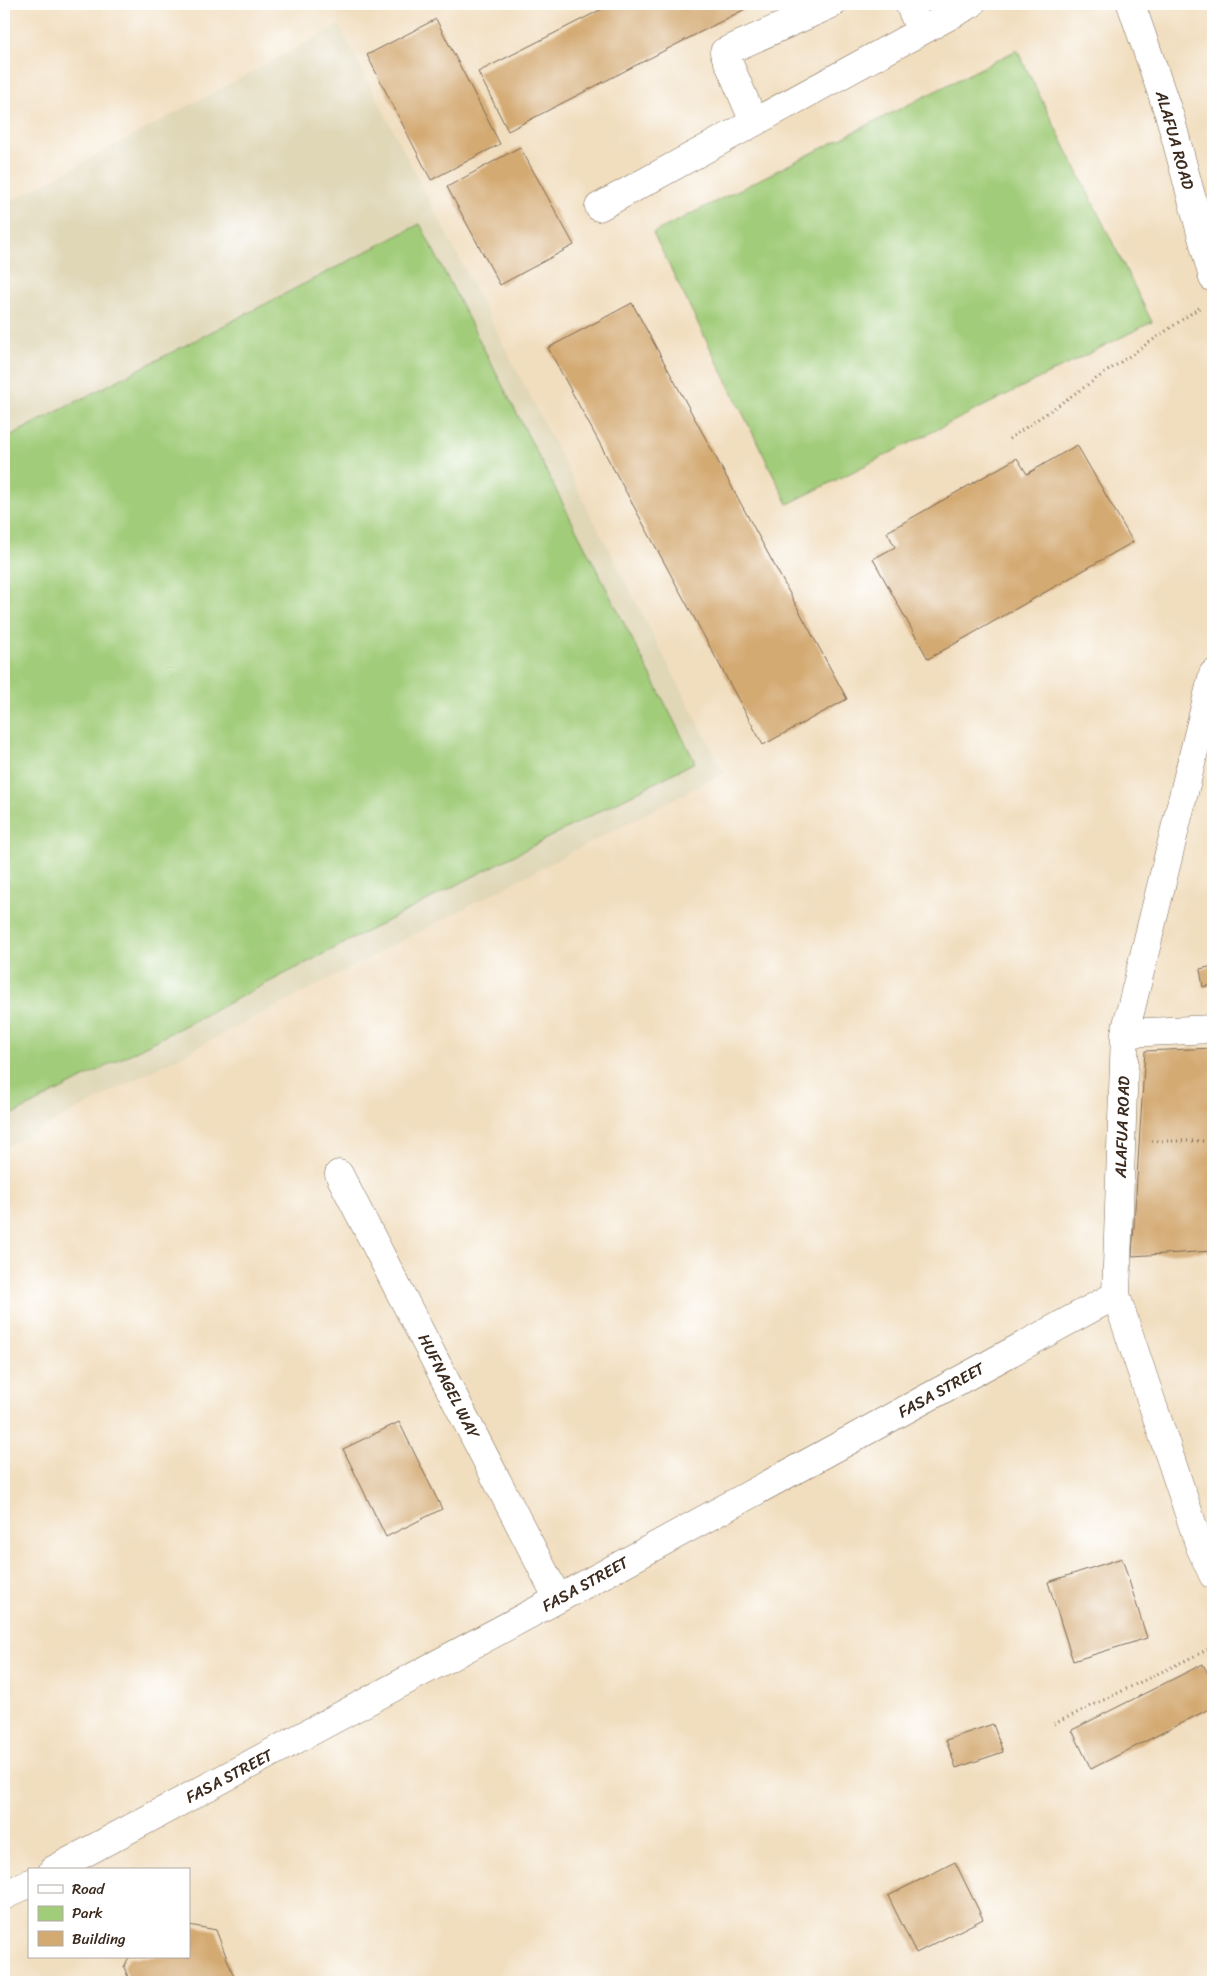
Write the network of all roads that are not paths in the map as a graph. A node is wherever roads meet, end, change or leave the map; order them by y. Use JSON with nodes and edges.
{"nodes":[{"id":1,"x":832,"y":4,"type":"edge"},
{"id":2,"x":909,"y":4,"type":"edge"},
{"id":3,"x":971,"y":4,"type":"edge"},
{"id":4,"x":1131,"y":4,"type":"edge"},
{"id":5,"x":921,"y":31,"type":"junction"},
{"id":6,"x":754,"y":122,"type":"junction"},
{"id":7,"x":599,"y":207,"type":"dead end"},
{"id":8,"x":1213,"y":278,"type":"edge"},
{"id":9,"x":1213,"y":674,"type":"edge"},
{"id":10,"x":1213,"y":1029,"type":"edge"},
{"id":11,"x":1125,"y":1033,"type":"junction"},
{"id":12,"x":339,"y":1174,"type":"dead end"},
{"id":13,"x":1116,"y":1295,"type":"junction"},
{"id":14,"x":1213,"y":1575,"type":"edge"},
{"id":15,"x":558,"y":1599,"type":"junction"},
{"id":16,"x":57,"y":1868,"type":"edge"},
{"id":17,"x":28,"y":1884,"type":"edge"},
{"id":18,"x":4,"y":1896,"type":"edge"}],
"edges":[{"from":1,"to":6,"type":"street"},
{"from":2,"to":5,"type":"street"},
{"from":3,"to":5,"type":"street"},
{"from":4,"to":8,"type":"street","name":"ALAFUA ROAD"},
{"from":5,"to":6,"type":"street"},
{"from":6,"to":7,"type":"street"},
{"from":9,"to":11,"type":"street","name":"ALAFUA ROAD"},
{"from":10,"to":11,"type":"street"},
{"from":11,"to":13,"type":"street","name":"ALAFUA ROAD"},
{"from":12,"to":15,"type":"street","name":"HUFNAGEL WAY"},
{"from":13,"to":14,"type":"street","name":"ALAFUA ROAD"},
{"from":13,"to":15,"type":"street","name":"FASA STREET"},
{"from":15,"to":16,"type":"street","name":"FASA STREET"},
{"from":17,"to":18,"type":"street"}]}
